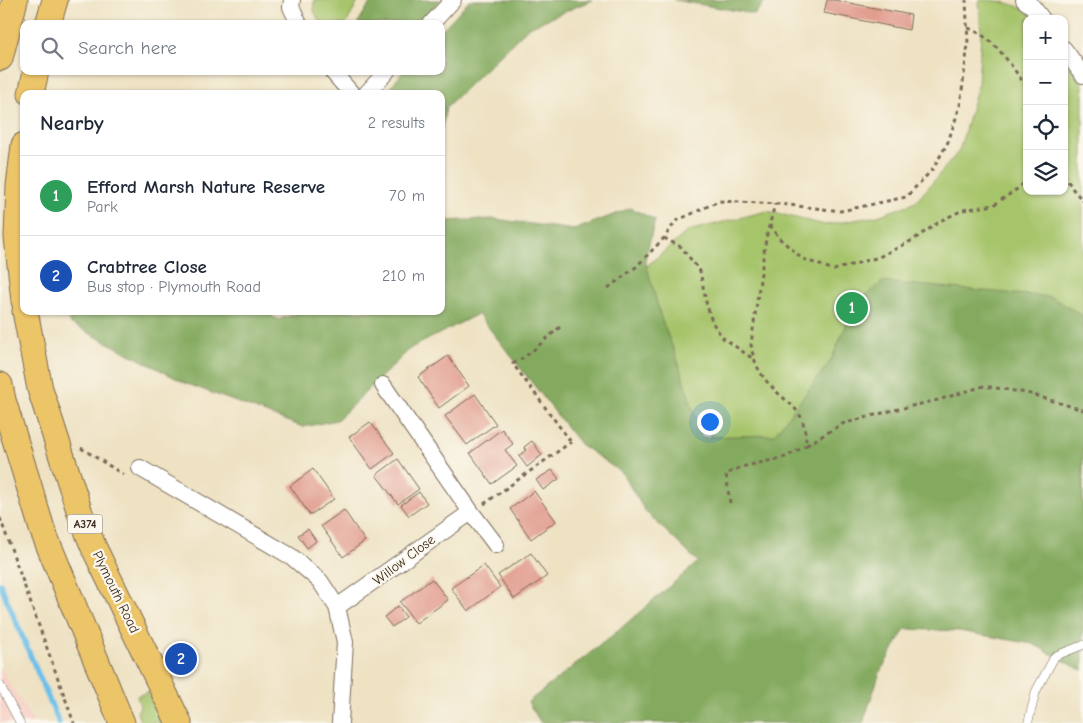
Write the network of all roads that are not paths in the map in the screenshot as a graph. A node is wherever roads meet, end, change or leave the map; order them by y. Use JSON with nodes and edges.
{"nodes":[{"id":1,"x":15,"y":0,"type":"edge"},
{"id":2,"x":55,"y":0,"type":"edge"},
{"id":3,"x":292,"y":0,"type":"edge"},
{"id":4,"x":453,"y":0,"type":"edge"},
{"id":5,"x":1024,"y":0,"type":"edge"},
{"id":6,"x":1039,"y":15,"type":"edge"},
{"id":7,"x":49,"y":20,"type":"edge"},
{"id":8,"x":297,"y":20,"type":"edge"},
{"id":9,"x":435,"y":20,"type":"edge"},
{"id":10,"x":1068,"y":55,"type":"edge"},
{"id":11,"x":0,"y":58,"type":"edge"},
{"id":12,"x":35,"y":75,"type":"edge"},
{"id":13,"x":335,"y":75,"type":"edge"},
{"id":14,"x":383,"y":75,"type":"edge"},
{"id":15,"x":1083,"y":75,"type":"edge"},
{"id":16,"x":32,"y":90,"type":"edge"},
{"id":17,"x":349,"y":90,"type":"edge"},
{"id":18,"x":370,"y":90,"type":"edge"},
{"id":19,"x":20,"y":178,"type":"edge"},
{"id":20,"x":20,"y":264,"type":"edge"},
{"id":21,"x":26,"y":315,"type":"edge"},
{"id":22,"x":0,"y":385,"type":"edge"},
{"id":23,"x":383,"y":385,"type":"dead end"},
{"id":24,"x":140,"y":468,"type":"road end"},
{"id":25,"x":471,"y":512,"type":"junction"},
{"id":26,"x":496,"y":545,"type":"dead end"},
{"id":27,"x":337,"y":608,"type":"junction"},
{"id":28,"x":1083,"y":644,"type":"edge"},
{"id":29,"x":0,"y":685,"type":"edge"},
{"id":30,"x":20,"y":723,"type":"edge"},
{"id":31,"x":122,"y":723,"type":"edge"},
{"id":32,"x":179,"y":723,"type":"edge"},
{"id":33,"x":340,"y":723,"type":"edge"},
{"id":34,"x":1028,"y":723,"type":"edge"}],
"edges":[{"from":1,"to":11,"type":"main road"},
{"from":2,"to":7,"type":"main road"},
{"from":3,"to":8,"type":"street"},
{"from":4,"to":9,"type":"street"},
{"from":5,"to":6,"type":"street"},
{"from":10,"to":15,"type":"street"},
{"from":12,"to":16,"type":"main road"},
{"from":13,"to":17,"type":"street"},
{"from":14,"to":18,"type":"street"},
{"from":19,"to":20,"type":"main road"},
{"from":21,"to":32,"type":"main road","name":"Plymouth Road","number":"A374"},
{"from":22,"to":31,"type":"main road"},
{"from":23,"to":25,"type":"street"},
{"from":24,"to":27,"type":"street"},
{"from":25,"to":26,"type":"street"},
{"from":25,"to":27,"type":"street","name":"Willow Close"},
{"from":27,"to":33,"type":"street"},
{"from":28,"to":34,"type":"lane"},
{"from":29,"to":30,"type":"lane"}]}
